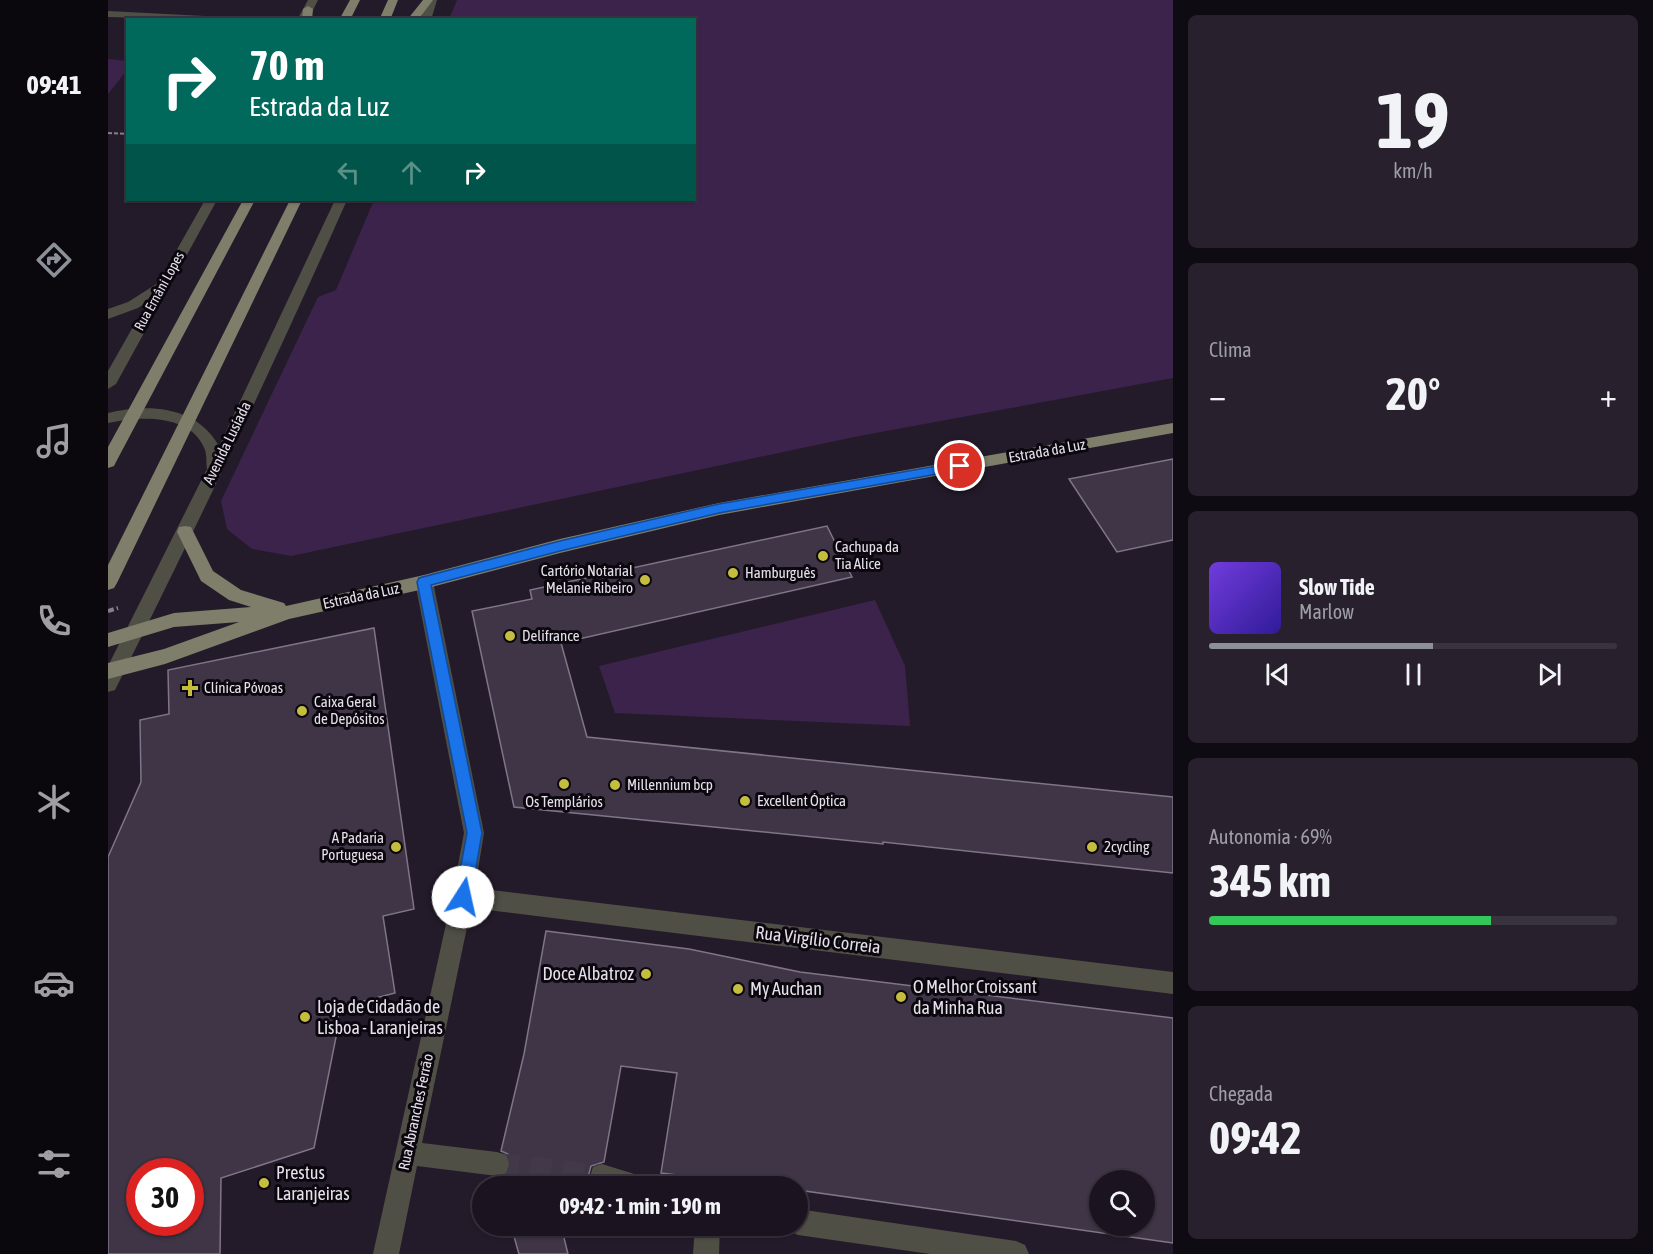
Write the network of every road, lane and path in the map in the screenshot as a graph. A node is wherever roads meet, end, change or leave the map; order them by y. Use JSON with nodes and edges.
{"nodes":[{"id":1,"x":355,"y":0,"type":"edge"},
{"id":2,"x":393,"y":0,"type":"edge"},
{"id":3,"x":430,"y":0,"type":"edge"},
{"id":4,"x":108,"y":14,"type":"edge"},
{"id":5,"x":185,"y":18,"type":"edge"},
{"id":6,"x":345,"y":18,"type":"edge"},
{"id":7,"x":385,"y":18,"type":"edge"},
{"id":8,"x":414,"y":18,"type":"edge"},
{"id":9,"x":426,"y":18,"type":"edge"},
{"id":10,"x":108,"y":133,"type":"edge"},
{"id":11,"x":126,"y":134,"type":"edge"},
{"id":12,"x":210,"y":201,"type":"edge"},
{"id":13,"x":248,"y":201,"type":"edge"},
{"id":14,"x":296,"y":201,"type":"edge"},
{"id":15,"x":341,"y":201,"type":"edge"},
{"id":16,"x":163,"y":284,"type":"junction"},
{"id":17,"x":108,"y":314,"type":"edge"},
{"id":18,"x":108,"y":384,"type":"edge"},
{"id":19,"x":108,"y":418,"type":"edge"},
{"id":20,"x":1173,"y":428,"type":"edge"},
{"id":21,"x":108,"y":462,"type":"edge"},
{"id":22,"x":215,"y":469,"type":"junction"},
{"id":23,"x":185,"y":532,"type":"junction"},
{"id":24,"x":424,"y":582,"type":"junction"},
{"id":25,"x":108,"y":583,"type":"edge"},
{"id":26,"x":288,"y":612,"type":"junction"},
{"id":27,"x":134,"y":632,"type":"junction"},
{"id":28,"x":108,"y":640,"type":"edge"},
{"id":29,"x":111,"y":675,"type":"edge"},
{"id":30,"x":463,"y":897,"type":"junction"},
{"id":31,"x":1173,"y":983,"type":"edge"},
{"id":32,"x":407,"y":1153,"type":"junction"},
{"id":33,"x":498,"y":1164,"type":"tunnel mouth"},
{"id":34,"x":808,"y":1223,"type":"edge"},
{"id":35,"x":707,"y":1236,"type":"edge"},
{"id":36,"x":386,"y":1254,"type":"edge"},
{"id":37,"x":706,"y":1254,"type":"edge"},
{"id":38,"x":1016,"y":1254,"type":"edge"}],
"edges":[{"from":1,"to":6,"type":"main road"},
{"from":2,"to":7,"type":"main road"},
{"from":3,"to":8,"type":"main road"},
{"from":3,"to":9,"type":"street"},
{"from":4,"to":5,"type":"street"},
{"from":10,"to":11,"type":"path"},
{"from":12,"to":16,"type":"street","name":"Rua Ernâni Lopes"},
{"from":13,"to":21,"type":"main road"},
{"from":14,"to":25,"type":"main road"},
{"from":15,"to":22,"type":"street","name":"Avenida Lusíada"},
{"from":16,"to":17,"type":"street"},
{"from":16,"to":18,"type":"street","name":"Rua Ernâni Lopes"},
{"from":19,"to":22,"type":"street"},
{"from":20,"to":24,"type":"main road","name":"Estrada da Luz"},
{"from":22,"to":23,"type":"street","name":"Avenida Lusíada"},
{"from":23,"to":26,"type":"main road"},
{"from":23,"to":27,"type":"street","name":"Avenida Lusíada"},
{"from":24,"to":26,"type":"main road","name":"Estrada da Luz"},
{"from":24,"to":30,"type":"street","name":"Rua Abranches Ferrão"},
{"from":26,"to":27,"type":"main road","name":"Estrada da Luz"},
{"from":26,"to":29,"type":"main road","name":"Estrada da Luz"},
{"from":27,"to":28,"type":"main road","name":"Estrada da Luz"},
{"from":27,"to":29,"type":"street","name":"Avenida Lusíada"},
{"from":30,"to":31,"type":"street","name":"Rua Virgílio Correia"},
{"from":30,"to":32,"type":"street","name":"Rua Abranches Ferrão"},
{"from":32,"to":33,"type":"street"},
{"from":32,"to":36,"type":"street","name":"Rua Abranches Ferrão"},
{"from":34,"to":38,"type":"street"},
{"from":35,"to":37,"type":"street"}]}
